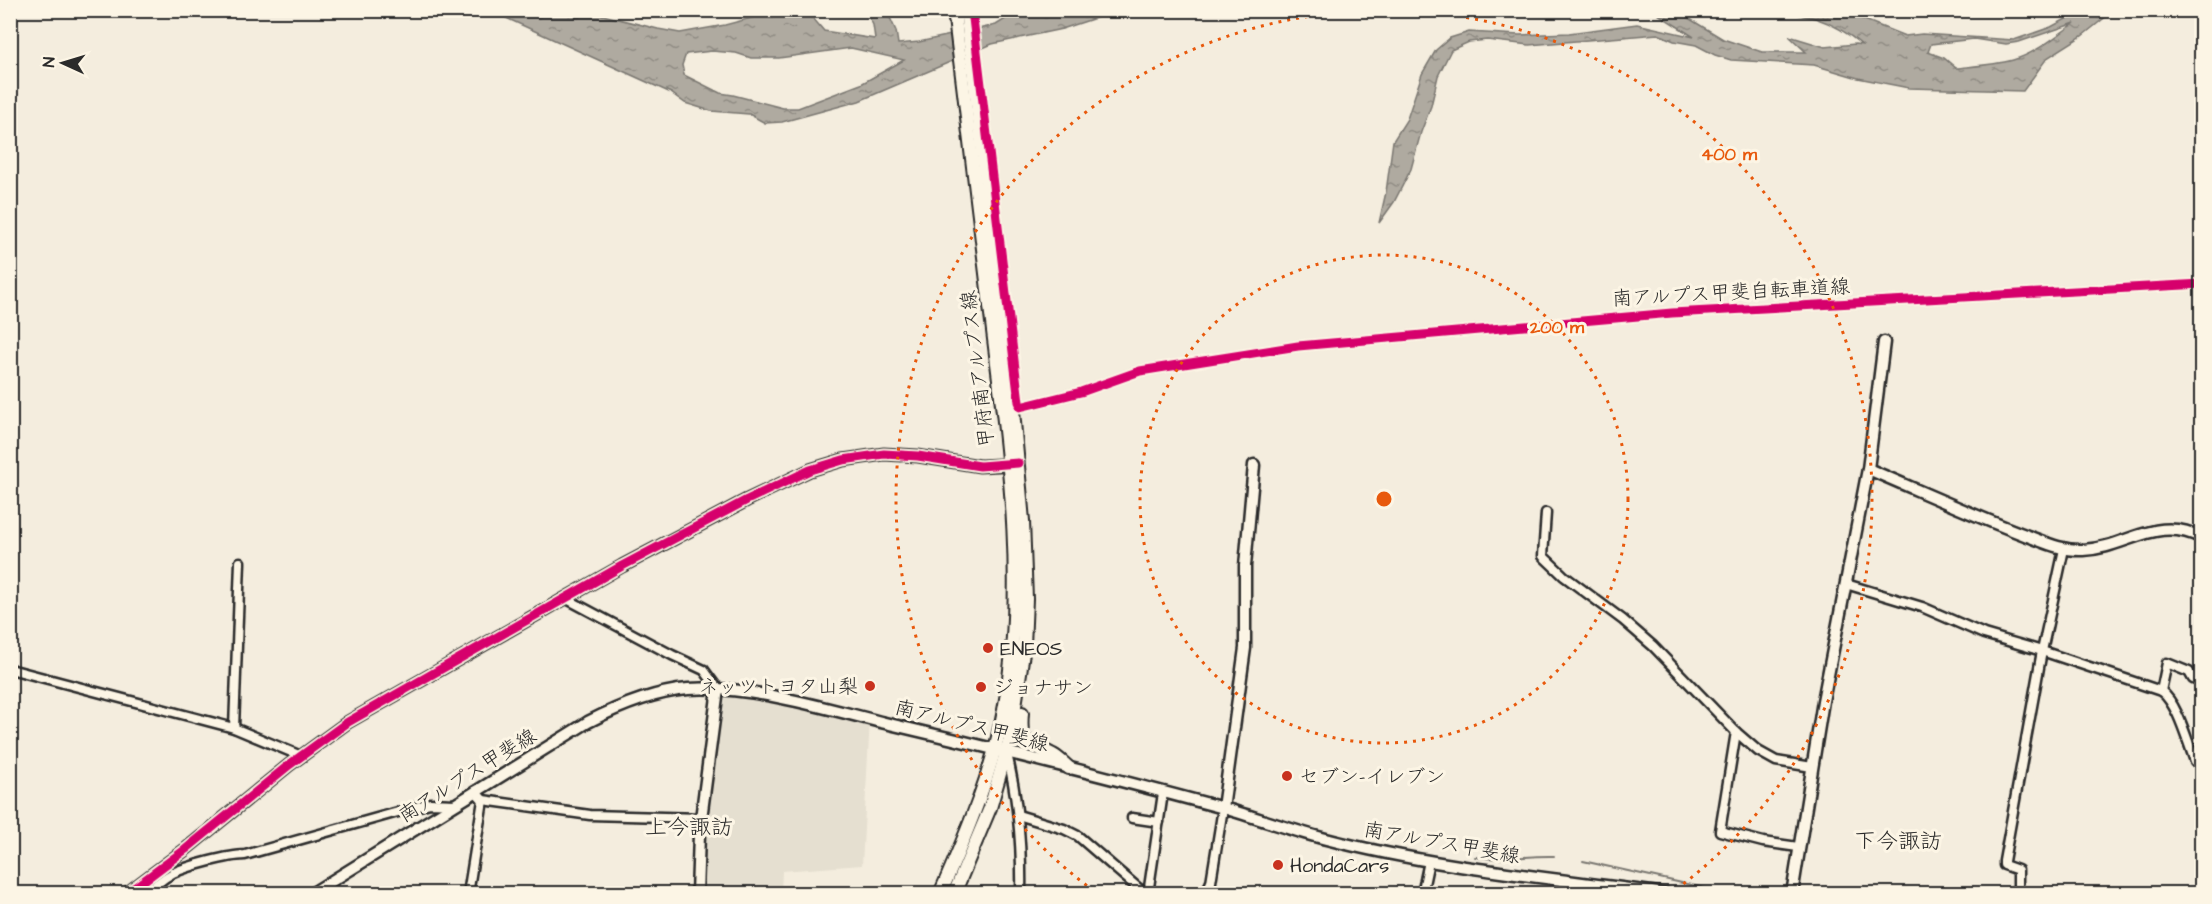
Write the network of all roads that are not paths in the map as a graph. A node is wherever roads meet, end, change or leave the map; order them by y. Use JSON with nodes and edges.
{"nodes":[{"id":1,"x":954,"y":10,"type":"edge"},
{"id":2,"x":966,"y":10,"type":"edge"},
{"id":3,"x":1884,"y":342,"type":"dead end"},
{"id":4,"x":1007,"y":405,"type":"junction"},
{"id":5,"x":1013,"y":464,"type":"junction"},
{"id":6,"x":1254,"y":465,"type":"dead end"},
{"id":7,"x":1868,"y":469,"type":"junction"},
{"id":8,"x":1546,"y":513,"type":"dead end"},
{"id":9,"x":2202,"y":538,"type":"edge"},
{"id":10,"x":2064,"y":549,"type":"junction"},
{"id":11,"x":240,"y":562,"type":"dead end"},
{"id":12,"x":1846,"y":584,"type":"junction"},
{"id":13,"x":565,"y":598,"type":"junction"},
{"id":14,"x":1024,"y":646,"type":"junction"},
{"id":15,"x":2042,"y":651,"type":"junction"},
{"id":16,"x":10,"y":669,"type":"edge"},
{"id":17,"x":2202,"y":682,"type":"edge"},
{"id":18,"x":718,"y":689,"type":"junction"},
{"id":19,"x":2161,"y":691,"type":"junction"},
{"id":20,"x":234,"y":728,"type":"junction"},
{"id":21,"x":1736,"y":732,"type":"junction"},
{"id":22,"x":1001,"y":750,"type":"junction"},
{"id":23,"x":301,"y":756,"type":"junction"},
{"id":24,"x":2202,"y":765,"type":"edge"},
{"id":25,"x":1812,"y":766,"type":"junction"},
{"id":26,"x":1068,"y":768,"type":"junction"},
{"id":27,"x":475,"y":791,"type":"junction"},
{"id":28,"x":1163,"y":793,"type":"junction"},
{"id":29,"x":483,"y":800,"type":"junction"},
{"id":30,"x":454,"y":804,"type":"junction"},
{"id":31,"x":1223,"y":808,"type":"junction"},
{"id":32,"x":1018,"y":815,"type":"junction"},
{"id":33,"x":701,"y":818,"type":"junction"},
{"id":34,"x":1132,"y":818,"type":"dead end"},
{"id":35,"x":1159,"y":822,"type":"junction"},
{"id":36,"x":1798,"y":847,"type":"junction"},
{"id":37,"x":1429,"y":861,"type":"junction"},
{"id":38,"x":126,"y":893,"type":"edge"},
{"id":39,"x":311,"y":894,"type":"edge"},
{"id":40,"x":468,"y":894,"type":"edge"},
{"id":41,"x":697,"y":894,"type":"edge"},
{"id":42,"x":940,"y":894,"type":"edge"},
{"id":43,"x":954,"y":894,"type":"edge"},
{"id":44,"x":1021,"y":894,"type":"edge"},
{"id":45,"x":1146,"y":894,"type":"edge"},
{"id":46,"x":1204,"y":894,"type":"edge"},
{"id":47,"x":1422,"y":894,"type":"edge"},
{"id":48,"x":1667,"y":894,"type":"edge"},
{"id":49,"x":1792,"y":894,"type":"edge"},
{"id":50,"x":2018,"y":894,"type":"edge"}],
"edges":[{"from":1,"to":4,"type":"main road","name":"甲府南アルプス線"},
{"from":2,"to":4,"type":"main road","name":"甲府南アルプス線"},
{"from":3,"to":7,"type":"street"},
{"from":4,"to":5,"type":"main road","name":"甲府南アルプス線"},
{"from":5,"to":13,"type":"street"},
{"from":5,"to":14,"type":"main road","name":"甲府南アルプス線"},
{"from":5,"to":22,"type":"main road","name":"甲府南アルプス線"},
{"from":6,"to":31,"type":"street"},
{"from":7,"to":10,"type":"street"},
{"from":7,"to":12,"type":"street"},
{"from":8,"to":21,"type":"street"},
{"from":9,"to":10,"type":"street"},
{"from":10,"to":15,"type":"street"},
{"from":11,"to":20,"type":"street"},
{"from":12,"to":15,"type":"street"},
{"from":12,"to":25,"type":"street"},
{"from":13,"to":18,"type":"street"},
{"from":13,"to":23,"type":"street"},
{"from":14,"to":22,"type":"main road","name":"甲府南アルプス線"},
{"from":14,"to":26,"type":"main road"},
{"from":15,"to":19,"type":"street"},
{"from":15,"to":50,"type":"street"},
{"from":16,"to":20,"type":"street"},
{"from":17,"to":19,"type":"street"},
{"from":18,"to":22,"type":"street","name":"南アルプス甲斐線"},
{"from":18,"to":27,"type":"street","name":"南アルプス甲斐線"},
{"from":18,"to":33,"type":"street"},
{"from":19,"to":24,"type":"street"},
{"from":20,"to":23,"type":"street"},
{"from":21,"to":25,"type":"street"},
{"from":21,"to":36,"type":"street"},
{"from":22,"to":26,"type":"street","name":"南アルプス甲斐線"},
{"from":22,"to":32,"type":"street"},
{"from":22,"to":42,"type":"main road","name":"甲府南アルプス線"},
{"from":22,"to":43,"type":"main road","name":"甲府南アルプス線"},
{"from":23,"to":38,"type":"street"},
{"from":25,"to":36,"type":"street"},
{"from":26,"to":28,"type":"street","name":"南アルプス甲斐線"},
{"from":27,"to":29,"type":"street"},
{"from":27,"to":30,"type":"street","name":"南アルプス甲斐線"},
{"from":28,"to":31,"type":"street","name":"南アルプス甲斐線"},
{"from":28,"to":35,"type":"street"},
{"from":29,"to":33,"type":"street"},
{"from":29,"to":40,"type":"street"},
{"from":30,"to":38,"type":"street"},
{"from":30,"to":39,"type":"street","name":"南アルプス甲斐線"},
{"from":31,"to":37,"type":"street","name":"南アルプス甲斐線"},
{"from":31,"to":46,"type":"street"},
{"from":32,"to":44,"type":"street"},
{"from":32,"to":45,"type":"street"},
{"from":33,"to":41,"type":"street"},
{"from":34,"to":35,"type":"street"},
{"from":35,"to":45,"type":"street"},
{"from":36,"to":49,"type":"street"},
{"from":37,"to":47,"type":"street"},
{"from":37,"to":48,"type":"street","name":"南アルプス甲斐線"}]}
